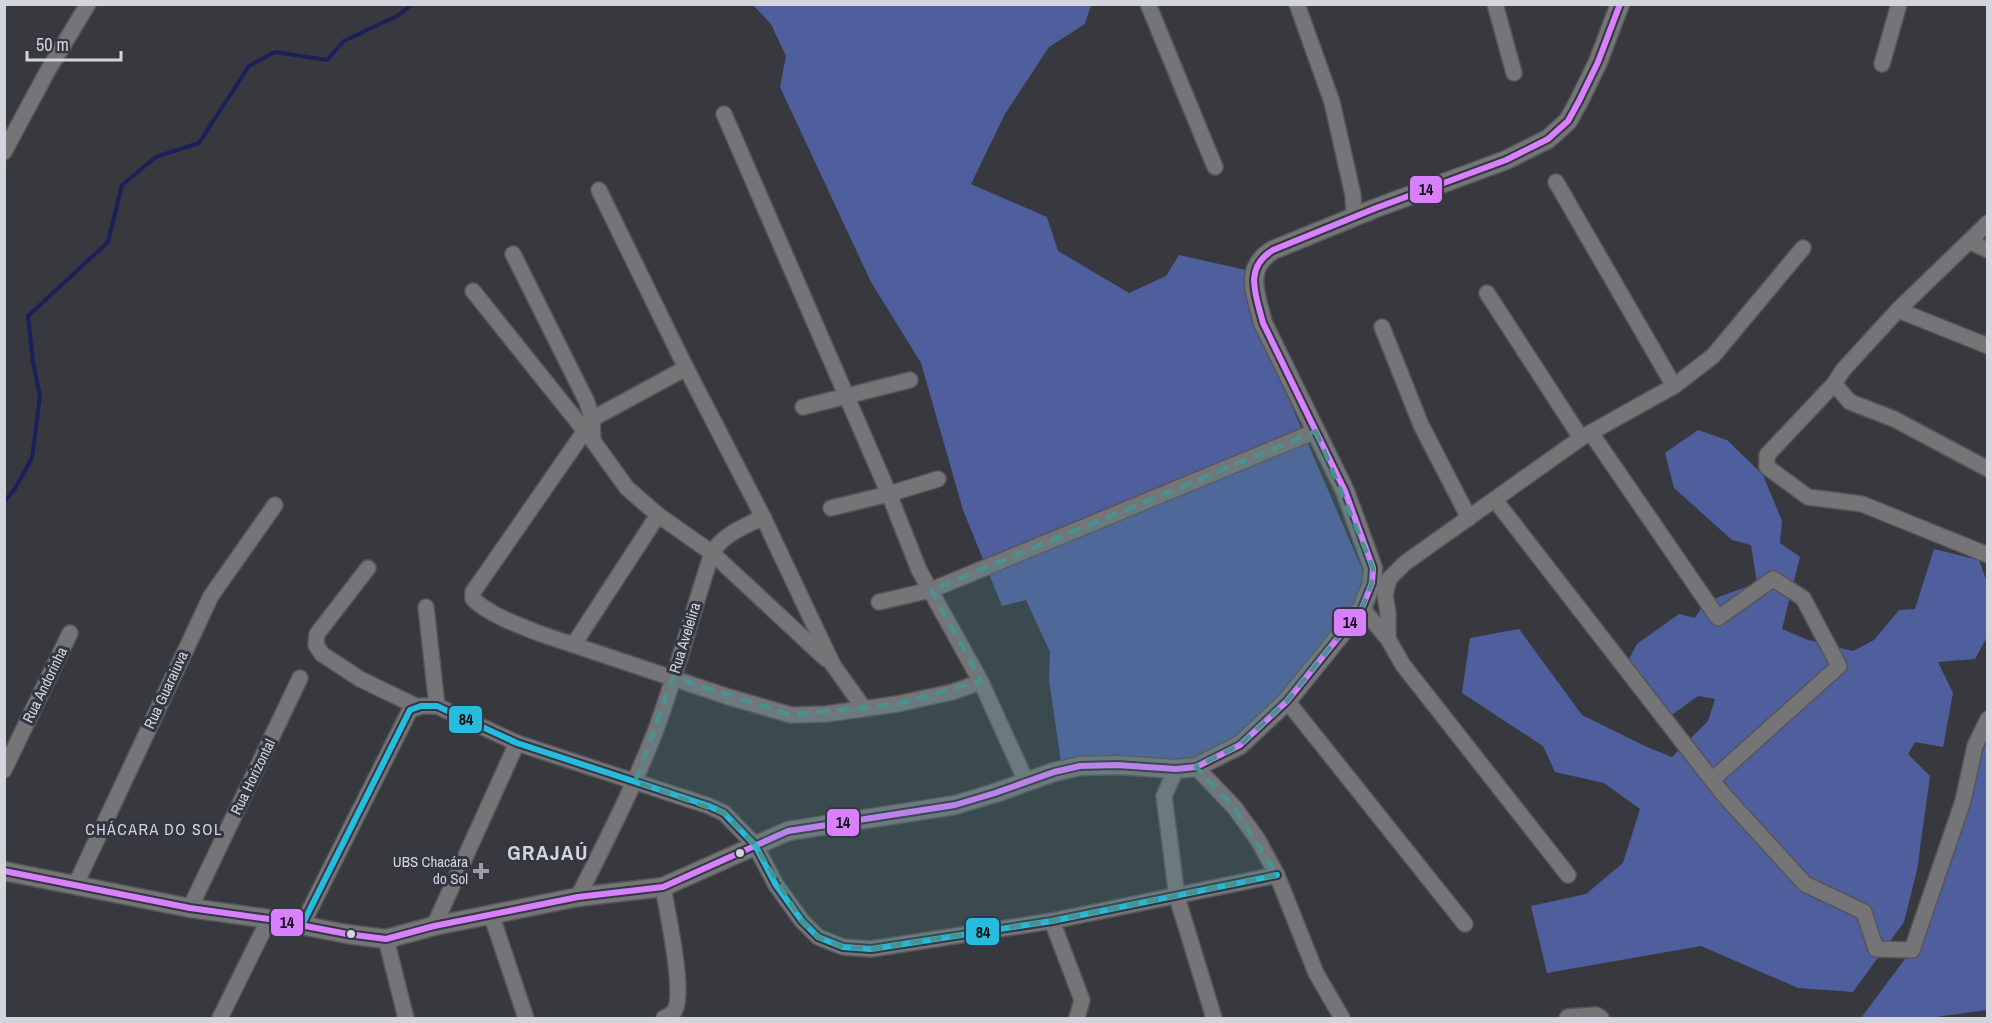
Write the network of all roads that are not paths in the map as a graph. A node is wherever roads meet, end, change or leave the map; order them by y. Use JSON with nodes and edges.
{"nodes":[{"id":1,"x":88,"y":4,"type":"edge"},
{"id":2,"x":1148,"y":4,"type":"edge"},
{"id":3,"x":1297,"y":4,"type":"edge"},
{"id":4,"x":1496,"y":4,"type":"edge"},
{"id":5,"x":1620,"y":4,"type":"edge"},
{"id":6,"x":1899,"y":4,"type":"edge"},
{"id":7,"x":1882,"y":64,"type":"dead end"},
{"id":8,"x":1514,"y":73,"type":"dead end"},
{"id":9,"x":724,"y":114,"type":"dead end"},
{"id":10,"x":4,"y":153,"type":"edge"},
{"id":11,"x":1215,"y":167,"type":"dead end"},
{"id":12,"x":1556,"y":182,"type":"dead end"},
{"id":13,"x":599,"y":190,"type":"dead end"},
{"id":14,"x":1354,"y":217,"type":"junction"},
{"id":15,"x":1988,"y":223,"type":"edge"},
{"id":16,"x":1970,"y":242,"type":"junction"},
{"id":17,"x":1803,"y":248,"type":"dead end"},
{"id":18,"x":1988,"y":250,"type":"edge"},
{"id":19,"x":513,"y":254,"type":"dead end"},
{"id":20,"x":473,"y":291,"type":"dead end"},
{"id":21,"x":1487,"y":293,"type":"dead end"},
{"id":22,"x":1898,"y":310,"type":"junction"},
{"id":23,"x":1383,"y":327,"type":"dead end"},
{"id":24,"x":1988,"y":346,"type":"edge"},
{"id":25,"x":686,"y":368,"type":"junction"},
{"id":26,"x":910,"y":380,"type":"dead end"},
{"id":27,"x":1834,"y":384,"type":"junction"},
{"id":28,"x":1674,"y":386,"type":"junction"},
{"id":29,"x":846,"y":395,"type":"junction"},
{"id":30,"x":803,"y":407,"type":"dead end"},
{"id":31,"x":592,"y":419,"type":"junction"},
{"id":32,"x":1316,"y":431,"type":"junction"},
{"id":33,"x":588,"y":436,"type":"junction"},
{"id":34,"x":1586,"y":436,"type":"junction"},
{"id":35,"x":1988,"y":469,"type":"edge"},
{"id":36,"x":938,"y":479,"type":"dead end"},
{"id":37,"x":889,"y":494,"type":"junction"},
{"id":38,"x":1495,"y":500,"type":"junction"},
{"id":39,"x":275,"y":505,"type":"dead end"},
{"id":40,"x":831,"y":508,"type":"dead end"},
{"id":41,"x":658,"y":514,"type":"junction"},
{"id":42,"x":763,"y":517,"type":"junction"},
{"id":43,"x":1469,"y":518,"type":"junction"},
{"id":44,"x":712,"y":553,"type":"junction"},
{"id":45,"x":1988,"y":555,"type":"edge"},
{"id":46,"x":368,"y":568,"type":"dead end"},
{"id":47,"x":931,"y":590,"type":"junction"},
{"id":48,"x":879,"y":602,"type":"dead end"},
{"id":49,"x":426,"y":607,"type":"dead end"},
{"id":50,"x":1362,"y":608,"type":"junction"},
{"id":51,"x":70,"y":633,"type":"dead end"},
{"id":52,"x":1388,"y":639,"type":"junction"},
{"id":53,"x":574,"y":644,"type":"junction"},
{"id":54,"x":833,"y":665,"type":"junction"},
{"id":55,"x":674,"y":677,"type":"junction"},
{"id":56,"x":300,"y":678,"type":"dead end"},
{"id":57,"x":981,"y":682,"type":"junction"},
{"id":58,"x":1287,"y":701,"type":"junction"},
{"id":59,"x":436,"y":706,"type":"junction"},
{"id":60,"x":863,"y":707,"type":"junction"},
{"id":61,"x":413,"y":708,"type":"junction"},
{"id":62,"x":1988,"y":719,"type":"edge"},
{"id":63,"x":517,"y":743,"type":"junction"},
{"id":64,"x":1196,"y":767,"type":"junction"},
{"id":65,"x":1176,"y":769,"type":"junction"},
{"id":66,"x":4,"y":770,"type":"edge"},
{"id":67,"x":1712,"y":780,"type":"junction"},
{"id":68,"x":1026,"y":781,"type":"junction"},
{"id":69,"x":635,"y":782,"type":"junction"},
{"id":70,"x":755,"y":845,"type":"junction"},
{"id":71,"x":4,"y":870,"type":"edge"},
{"id":72,"x":1568,"y":874,"type":"dead end"},
{"id":73,"x":1277,"y":875,"type":"junction"},
{"id":74,"x":75,"y":886,"type":"junction"},
{"id":75,"x":663,"y":887,"type":"junction"},
{"id":76,"x":578,"y":897,"type":"junction"},
{"id":77,"x":1177,"y":897,"type":"junction"},
{"id":78,"x":190,"y":908,"type":"junction"},
{"id":79,"x":490,"y":914,"type":"junction"},
{"id":80,"x":269,"y":919,"type":"junction"},
{"id":81,"x":1052,"y":921,"type":"junction"},
{"id":82,"x":1465,"y":924,"type":"dead end"},
{"id":83,"x":302,"y":925,"type":"junction"},
{"id":84,"x":434,"y":926,"type":"junction"},
{"id":85,"x":386,"y":939,"type":"junction"},
{"id":86,"x":220,"y":1018,"type":"edge"},
{"id":87,"x":406,"y":1018,"type":"edge"},
{"id":88,"x":526,"y":1018,"type":"edge"},
{"id":89,"x":664,"y":1018,"type":"edge"},
{"id":90,"x":1077,"y":1018,"type":"edge"},
{"id":91,"x":1214,"y":1018,"type":"edge"},
{"id":92,"x":1342,"y":1018,"type":"edge"},
{"id":93,"x":1567,"y":1018,"type":"edge"},
{"id":94,"x":1601,"y":1018,"type":"edge"}],
"edges":[{"from":1,"to":10,"type":"street"},
{"from":2,"to":11,"type":"street"},
{"from":3,"to":14,"type":"street"},
{"from":4,"to":8,"type":"street"},
{"from":5,"to":14,"type":"street"},
{"from":6,"to":7,"type":"street"},
{"from":9,"to":29,"type":"street"},
{"from":12,"to":28,"type":"street"},
{"from":13,"to":25,"type":"street"},
{"from":14,"to":32,"type":"street"},
{"from":15,"to":16,"type":"street"},
{"from":16,"to":18,"type":"street"},
{"from":16,"to":22,"type":"street"},
{"from":17,"to":28,"type":"street"},
{"from":19,"to":31,"type":"street"},
{"from":20,"to":33,"type":"street"},
{"from":21,"to":34,"type":"street"},
{"from":22,"to":24,"type":"street"},
{"from":22,"to":27,"type":"street"},
{"from":23,"to":43,"type":"street"},
{"from":25,"to":31,"type":"street"},
{"from":25,"to":42,"type":"street"},
{"from":26,"to":29,"type":"street"},
{"from":27,"to":35,"type":"street"},
{"from":27,"to":45,"type":"street"},
{"from":28,"to":34,"type":"street"},
{"from":29,"to":30,"type":"street"},
{"from":29,"to":37,"type":"street"},
{"from":31,"to":33,"type":"street"},
{"from":32,"to":47,"type":"street"},
{"from":32,"to":50,"type":"street"},
{"from":33,"to":41,"type":"street"},
{"from":33,"to":53,"type":"street"},
{"from":34,"to":38,"type":"street"},
{"from":34,"to":67,"type":"street"},
{"from":36,"to":37,"type":"street"},
{"from":37,"to":40,"type":"street"},
{"from":37,"to":47,"type":"street"},
{"from":38,"to":43,"type":"street"},
{"from":38,"to":67,"type":"street"},
{"from":39,"to":74,"type":"street","name":"Rua Guaraiuva"},
{"from":41,"to":44,"type":"street"},
{"from":41,"to":53,"type":"street"},
{"from":42,"to":44,"type":"street","name":"Rua Avelelira"},
{"from":42,"to":54,"type":"street"},
{"from":43,"to":52,"type":"street"},
{"from":44,"to":54,"type":"street"},
{"from":44,"to":55,"type":"street","name":"Rua Avelelira"},
{"from":46,"to":61,"type":"street"},
{"from":47,"to":48,"type":"street"},
{"from":47,"to":57,"type":"street"},
{"from":49,"to":59,"type":"street"},
{"from":50,"to":52,"type":"street"},
{"from":50,"to":58,"type":"street"},
{"from":51,"to":66,"type":"street","name":"Rua Andorinha"},
{"from":52,"to":72,"type":"street"},
{"from":53,"to":55,"type":"street"},
{"from":54,"to":60,"type":"street"},
{"from":55,"to":60,"type":"street"},
{"from":55,"to":69,"type":"street","name":"Rua Avelelira"},
{"from":56,"to":78,"type":"street","name":"Rua Horizontal"},
{"from":57,"to":60,"type":"street"},
{"from":57,"to":68,"type":"street"},
{"from":58,"to":64,"type":"street"},
{"from":58,"to":82,"type":"street"},
{"from":59,"to":61,"type":"street"},
{"from":59,"to":63,"type":"street"},
{"from":61,"to":83,"type":"street"},
{"from":62,"to":67,"type":"street"},
{"from":63,"to":69,"type":"street"},
{"from":63,"to":84,"type":"street"},
{"from":64,"to":65,"type":"street"},
{"from":64,"to":73,"type":"street"},
{"from":65,"to":68,"type":"street"},
{"from":65,"to":77,"type":"street"},
{"from":68,"to":70,"type":"street"},
{"from":69,"to":70,"type":"street"},
{"from":69,"to":76,"type":"street","name":"Rua Avelelira"},
{"from":70,"to":75,"type":"street"},
{"from":70,"to":81,"type":"street"},
{"from":71,"to":74,"type":"street"},
{"from":73,"to":77,"type":"street"},
{"from":73,"to":92,"type":"street"},
{"from":74,"to":78,"type":"street"},
{"from":75,"to":76,"type":"street"},
{"from":75,"to":89,"type":"street"},
{"from":76,"to":79,"type":"street"},
{"from":77,"to":81,"type":"street"},
{"from":77,"to":91,"type":"street"},
{"from":78,"to":80,"type":"street"},
{"from":79,"to":84,"type":"street"},
{"from":79,"to":88,"type":"street"},
{"from":80,"to":83,"type":"street"},
{"from":80,"to":86,"type":"street"},
{"from":81,"to":90,"type":"street"},
{"from":83,"to":85,"type":"street"},
{"from":84,"to":85,"type":"street"},
{"from":85,"to":87,"type":"street"},
{"from":93,"to":94,"type":"street"}]}
